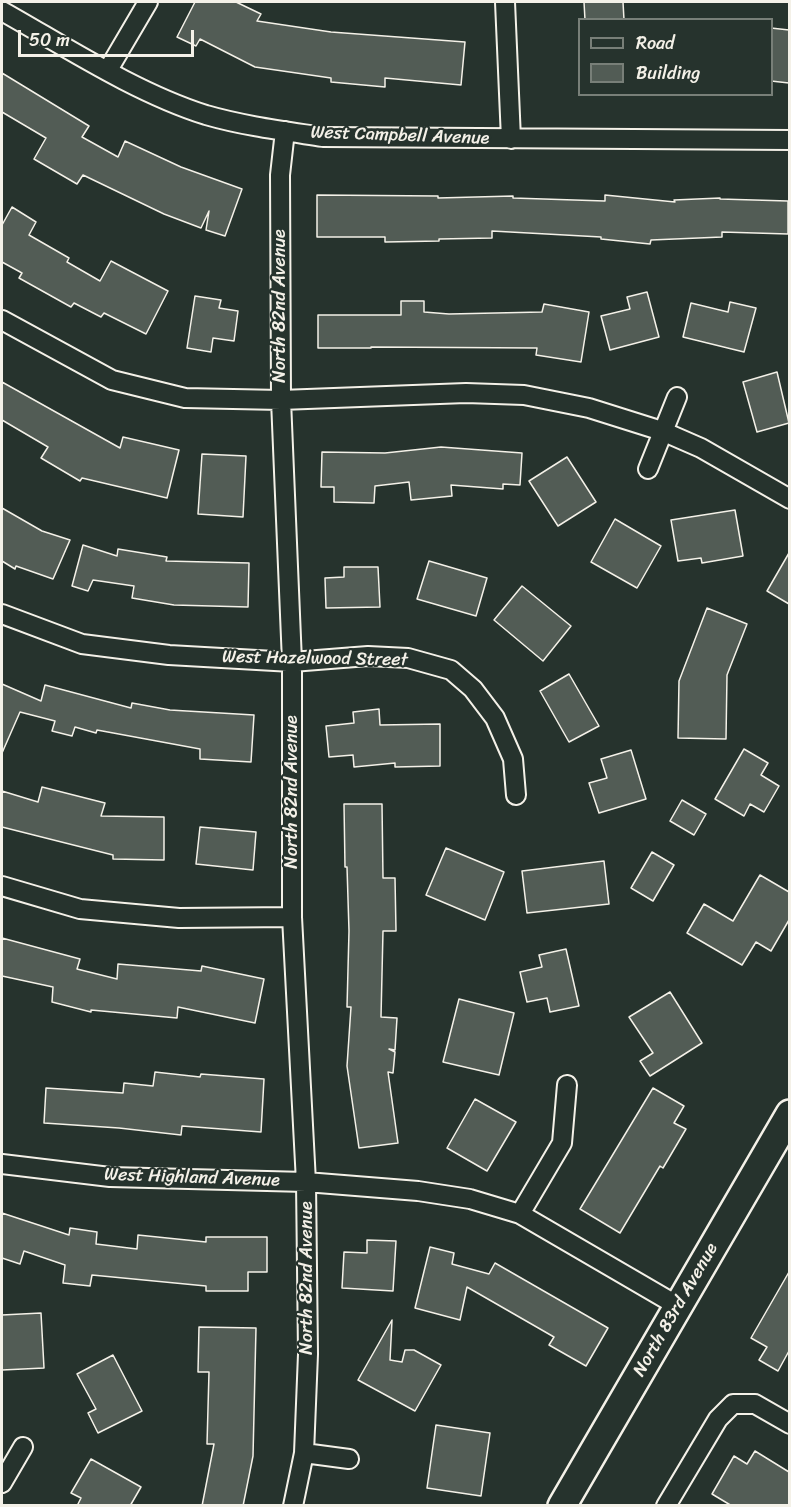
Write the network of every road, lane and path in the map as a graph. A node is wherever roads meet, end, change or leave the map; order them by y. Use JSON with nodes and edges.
{"nodes":[{"id":1,"x":148,"y":2,"type":"edge"},
{"id":2,"x":505,"y":2,"type":"edge"},
{"id":3,"x":2,"y":11,"type":"edge"},
{"id":4,"x":108,"y":70,"type":"junction"},
{"id":5,"x":285,"y":131,"type":"junction"},
{"id":6,"x":511,"y":139,"type":"junction"},
{"id":7,"x":789,"y":140,"type":"edge"},
{"id":8,"x":2,"y":320,"type":"edge"},
{"id":9,"x":676,"y":397,"type":"dead end"},
{"id":10,"x":281,"y":400,"type":"junction"},
{"id":11,"x":662,"y":431,"type":"junction"},
{"id":12,"x":648,"y":469,"type":"dead end"},
{"id":13,"x":789,"y":499,"type":"edge"},
{"id":14,"x":2,"y":615,"type":"edge"},
{"id":15,"x":292,"y":662,"type":"junction"},
{"id":16,"x":516,"y":795,"type":"dead end"},
{"id":17,"x":2,"y":886,"type":"edge"},
{"id":18,"x":292,"y":917,"type":"junction"},
{"id":19,"x":567,"y":1085,"type":"dead end"},
{"id":20,"x":789,"y":1114,"type":"edge"},
{"id":21,"x":2,"y":1164,"type":"edge"},
{"id":22,"x":306,"y":1182,"type":"junction"},
{"id":23,"x":520,"y":1214,"type":"junction"},
{"id":24,"x":678,"y":1306,"type":"junction"},
{"id":25,"x":789,"y":1424,"type":"edge"},
{"id":26,"x":23,"y":1447,"type":"dead end"},
{"id":27,"x":304,"y":1453,"type":"junction"},
{"id":28,"x":350,"y":1459,"type":"dead end"},
{"id":29,"x":2,"y":1483,"type":"edge"},
{"id":30,"x":293,"y":1506,"type":"edge"},
{"id":31,"x":562,"y":1506,"type":"edge"},
{"id":32,"x":666,"y":1506,"type":"edge"}],
"edges":[{"from":1,"to":4,"type":"street"},
{"from":2,"to":6,"type":"street"},
{"from":3,"to":4,"type":"street","name":"West Campbell Avenue"},
{"from":4,"to":5,"type":"street","name":"West Campbell Avenue"},
{"from":5,"to":6,"type":"street","name":"West Campbell Avenue"},
{"from":5,"to":10,"type":"street","name":"North 82nd Avenue"},
{"from":6,"to":7,"type":"street","name":"West Campbell Avenue"},
{"from":8,"to":10,"type":"street"},
{"from":9,"to":11,"type":"street"},
{"from":10,"to":11,"type":"street"},
{"from":10,"to":15,"type":"street","name":"North 82nd Avenue"},
{"from":11,"to":12,"type":"street"},
{"from":11,"to":13,"type":"street"},
{"from":14,"to":15,"type":"street","name":"West Hazelwood Street"},
{"from":15,"to":16,"type":"street","name":"West Hazelwood Street"},
{"from":15,"to":18,"type":"street","name":"North 82nd Avenue"},
{"from":17,"to":18,"type":"street"},
{"from":18,"to":22,"type":"street","name":"North 82nd Avenue"},
{"from":19,"to":23,"type":"street"},
{"from":20,"to":24,"type":"main road","name":"North 83rd Avenue"},
{"from":21,"to":22,"type":"street","name":"West Highland Avenue"},
{"from":22,"to":23,"type":"street","name":"West Highland Avenue"},
{"from":22,"to":27,"type":"street","name":"North 82nd Avenue"},
{"from":23,"to":24,"type":"street","name":"West Highland Avenue"},
{"from":24,"to":31,"type":"main road","name":"North 83rd Avenue"},
{"from":25,"to":32,"type":"street"},
{"from":26,"to":29,"type":"street"},
{"from":27,"to":28,"type":"street"},
{"from":27,"to":30,"type":"street","name":"North 82nd Avenue"}]}
